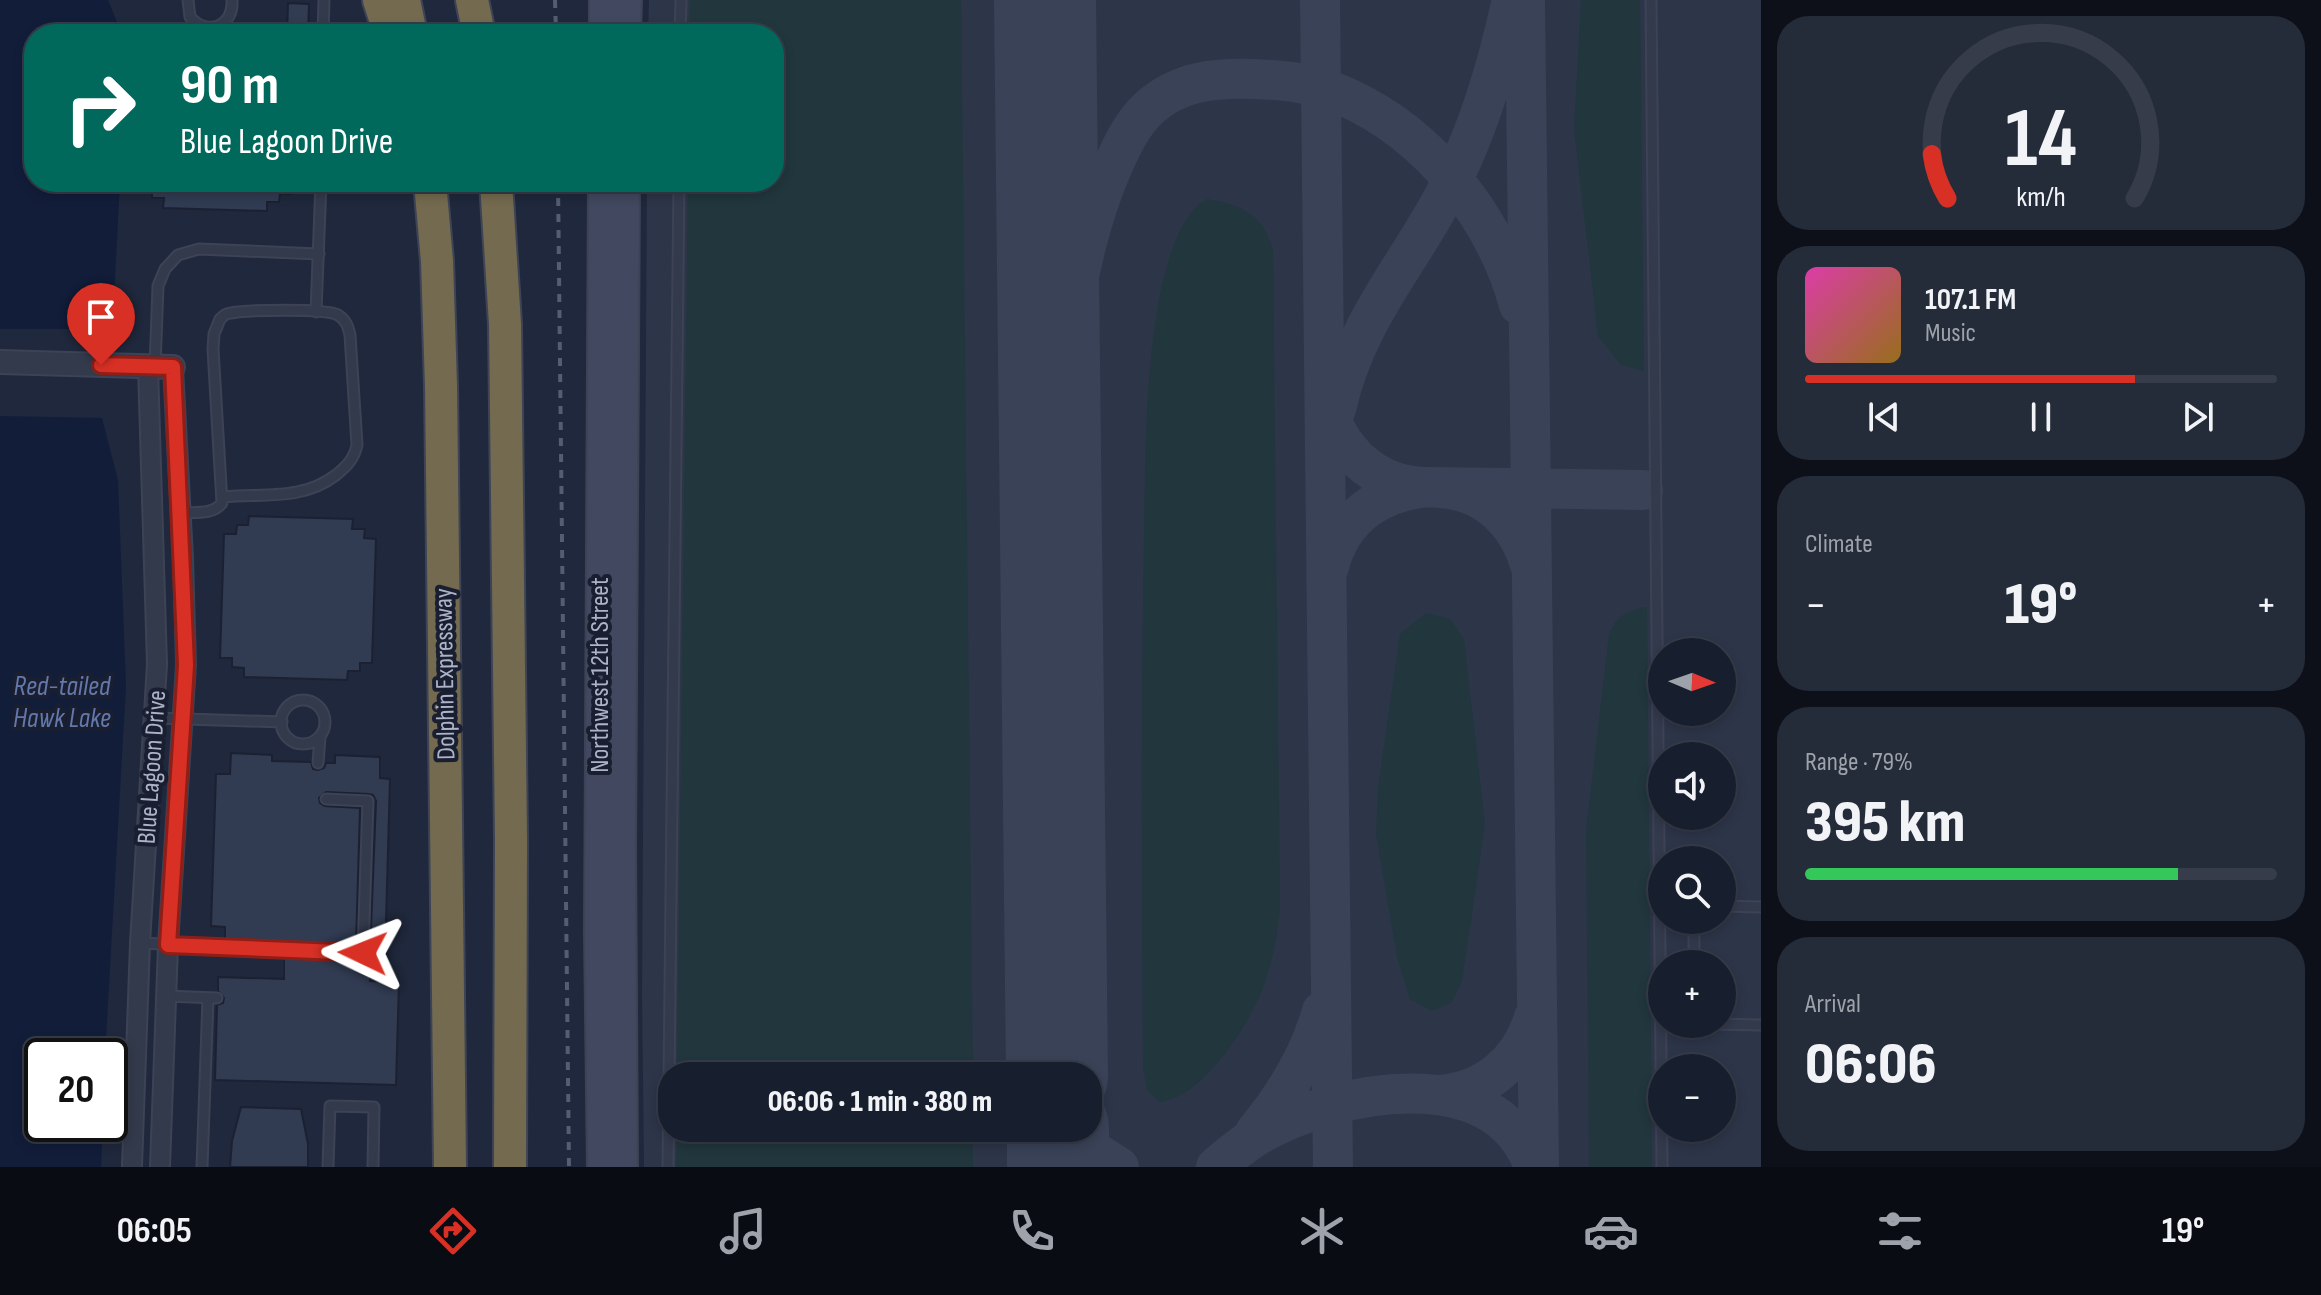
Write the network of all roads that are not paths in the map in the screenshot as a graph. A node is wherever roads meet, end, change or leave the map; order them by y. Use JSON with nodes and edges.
{"nodes":[{"id":1,"x":188,"y":0,"type":"edge"},
{"id":2,"x":232,"y":0,"type":"edge"},
{"id":3,"x":324,"y":0,"type":"edge"},
{"id":4,"x":379,"y":0,"type":"edge"},
{"id":5,"x":404,"y":0,"type":"edge"},
{"id":6,"x":472,"y":0,"type":"edge"},
{"id":7,"x":603,"y":0,"type":"edge"},
{"id":8,"x":628,"y":0,"type":"edge"},
{"id":9,"x":681,"y":0,"type":"edge"},
{"id":10,"x":1651,"y":0,"type":"edge"},
{"id":11,"x":198,"y":24,"type":"edge"},
{"id":12,"x":221,"y":24,"type":"edge"},
{"id":13,"x":323,"y":24,"type":"edge"},
{"id":14,"x":387,"y":24,"type":"edge"},
{"id":15,"x":409,"y":24,"type":"edge"},
{"id":16,"x":477,"y":24,"type":"edge"},
{"id":17,"x":603,"y":24,"type":"edge"},
{"id":18,"x":627,"y":24,"type":"edge"},
{"id":19,"x":680,"y":24,"type":"edge"},
{"id":20,"x":321,"y":192,"type":"edge"},
{"id":21,"x":431,"y":192,"type":"edge"},
{"id":22,"x":497,"y":192,"type":"edge"},
{"id":23,"x":602,"y":192,"type":"edge"},
{"id":24,"x":626,"y":192,"type":"edge"},
{"id":25,"x":679,"y":192,"type":"edge"},
{"id":26,"x":319,"y":254,"type":"junction"},
{"id":27,"x":316,"y":312,"type":"junction"},
{"id":28,"x":0,"y":362,"type":"edge"},
{"id":29,"x":159,"y":367,"type":"junction"},
{"id":30,"x":223,"y":497,"type":"junction"},
{"id":31,"x":181,"y":513,"type":"junction"},
{"id":32,"x":155,"y":718,"type":"junction"},
{"id":33,"x":184,"y":719,"type":"junction"},
{"id":34,"x":282,"y":722,"type":"junction"},
{"id":35,"x":320,"y":737,"type":"junction"},
{"id":36,"x":318,"y":763,"type":"dead end"},
{"id":37,"x":326,"y":799,"type":"dead end"},
{"id":38,"x":1736,"y":906,"type":"edge"},
{"id":39,"x":1761,"y":907,"type":"edge"},
{"id":40,"x":140,"y":943,"type":"junction"},
{"id":41,"x":168,"y":945,"type":"junction"},
{"id":42,"x":166,"y":996,"type":"junction"},
{"id":43,"x":1736,"y":1024,"type":"edge"},
{"id":44,"x":1761,"y":1025,"type":"edge"},
{"id":45,"x":132,"y":1167,"type":"edge"},
{"id":46,"x":160,"y":1167,"type":"edge"},
{"id":47,"x":202,"y":1167,"type":"edge"},
{"id":48,"x":328,"y":1167,"type":"edge"},
{"id":49,"x":373,"y":1167,"type":"edge"},
{"id":50,"x":450,"y":1167,"type":"edge"},
{"id":51,"x":510,"y":1167,"type":"edge"},
{"id":52,"x":601,"y":1167,"type":"edge"},
{"id":53,"x":624,"y":1167,"type":"edge"},
{"id":54,"x":668,"y":1167,"type":"edge"},
{"id":55,"x":1662,"y":1167,"type":"edge"}],
"edges":[{"from":1,"to":11,"type":"lane"},
{"from":2,"to":12,"type":"lane"},
{"from":3,"to":13,"type":"lane"},
{"from":4,"to":14,"type":"highway"},
{"from":5,"to":15,"type":"highway"},
{"from":6,"to":16,"type":"highway"},
{"from":7,"to":17,"type":"main road"},
{"from":8,"to":18,"type":"main road"},
{"from":9,"to":19,"type":"lane"},
{"from":10,"to":55,"type":"lane"},
{"from":20,"to":26,"type":"lane"},
{"from":21,"to":50,"type":"highway","name":"Dolphin Expressway"},
{"from":22,"to":51,"type":"highway"},
{"from":23,"to":52,"type":"main road","name":"Northwest 12th Street"},
{"from":24,"to":53,"type":"main road","name":"Northwest 12th Street"},
{"from":25,"to":54,"type":"lane"},
{"from":26,"to":27,"type":"lane"},
{"from":26,"to":29,"type":"lane"},
{"from":27,"to":30,"type":"lane"},
{"from":27,"to":30,"type":"lane"},
{"from":28,"to":29,"type":"street"},
{"from":29,"to":31,"type":"street","name":"Blue Lagoon Drive"},
{"from":29,"to":32,"type":"street","name":"Blue Lagoon Drive"},
{"from":30,"to":31,"type":"lane"},
{"from":31,"to":33,"type":"street","name":"Blue Lagoon Drive"},
{"from":32,"to":33,"type":"lane"},
{"from":32,"to":40,"type":"street","name":"Blue Lagoon Drive"},
{"from":33,"to":34,"type":"lane"},
{"from":33,"to":41,"type":"street","name":"Blue Lagoon Drive"},
{"from":34,"to":35,"type":"lane"},
{"from":34,"to":35,"type":"lane"},
{"from":35,"to":36,"type":"lane"},
{"from":37,"to":41,"type":"lane"},
{"from":38,"to":39,"type":"lane"},
{"from":40,"to":41,"type":"lane"},
{"from":40,"to":45,"type":"street","name":"Blue Lagoon Drive"},
{"from":41,"to":42,"type":"street","name":"Blue Lagoon Drive"},
{"from":42,"to":46,"type":"street","name":"Blue Lagoon Drive"},
{"from":42,"to":47,"type":"lane"},
{"from":43,"to":44,"type":"lane"},
{"from":48,"to":49,"type":"lane"}]}
